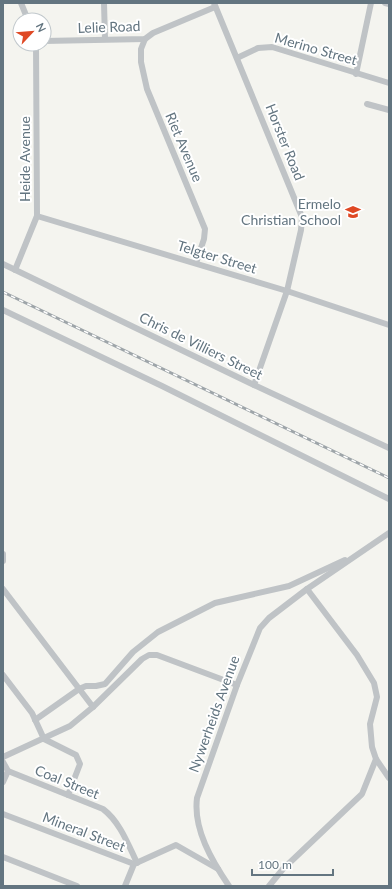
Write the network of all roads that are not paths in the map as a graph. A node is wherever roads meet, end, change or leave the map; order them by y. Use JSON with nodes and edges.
{"nodes":[{"id":1,"x":104,"y":3,"type":"edge"},
{"id":2,"x":371,"y":3,"type":"edge"},
{"id":3,"x":385,"y":3,"type":"edge"},
{"id":4,"x":389,"y":4,"type":"edge"},
{"id":5,"x":214,"y":5,"type":"edge"},
{"id":6,"x":105,"y":39,"type":"junction"},
{"id":7,"x":145,"y":40,"type":"junction"},
{"id":8,"x":52,"y":41,"type":"edge"},
{"id":9,"x":36,"y":52,"type":"edge"},
{"id":10,"x":237,"y":58,"type":"junction"},
{"id":11,"x":356,"y":74,"type":"junction"},
{"id":12,"x":389,"y":83,"type":"edge"},
{"id":13,"x":367,"y":104,"type":"dead end"},
{"id":14,"x":389,"y":110,"type":"edge"},
{"id":15,"x":37,"y":216,"type":"junction"},
{"id":16,"x":196,"y":263,"type":"junction"},
{"id":17,"x":3,"y":264,"type":"edge"},
{"id":18,"x":15,"y":270,"type":"junction"},
{"id":19,"x":287,"y":290,"type":"junction"},
{"id":20,"x":3,"y":310,"type":"edge"},
{"id":21,"x":389,"y":325,"type":"edge"},
{"id":22,"x":254,"y":385,"type":"junction"},
{"id":23,"x":389,"y":448,"type":"edge"},
{"id":24,"x":389,"y":499,"type":"edge"},
{"id":25,"x":389,"y":533,"type":"edge"},
{"id":26,"x":3,"y":554,"type":"edge"},
{"id":27,"x":350,"y":559,"type":"junction"},
{"id":28,"x":3,"y":561,"type":"edge"},
{"id":29,"x":3,"y":589,"type":"edge"},
{"id":30,"x":307,"y":589,"type":"junction"},
{"id":31,"x":3,"y":676,"type":"edge"},
{"id":32,"x":237,"y":684,"type":"junction"},
{"id":33,"x":79,"y":688,"type":"junction"},
{"id":34,"x":93,"y":707,"type":"junction"},
{"id":35,"x":36,"y":720,"type":"junction"},
{"id":36,"x":42,"y":740,"type":"junction"},
{"id":37,"x":3,"y":757,"type":"edge"},
{"id":38,"x":376,"y":759,"type":"junction"},
{"id":39,"x":3,"y":762,"type":"edge"},
{"id":40,"x":8,"y":771,"type":"junction"},
{"id":41,"x":389,"y":778,"type":"edge"},
{"id":42,"x":3,"y":782,"type":"edge"},
{"id":43,"x":68,"y":795,"type":"junction"},
{"id":44,"x":3,"y":814,"type":"edge"},
{"id":45,"x":3,"y":857,"type":"edge"},
{"id":46,"x":136,"y":863,"type":"junction"},
{"id":47,"x":218,"y":868,"type":"junction"},
{"id":48,"x":76,"y":886,"type":"edge"},
{"id":49,"x":125,"y":886,"type":"edge"},
{"id":50,"x":228,"y":886,"type":"edge"},
{"id":51,"x":270,"y":886,"type":"edge"}],
"edges":[{"from":1,"to":6,"type":"street"},
{"from":2,"to":11,"type":"street"},
{"from":3,"to":4,"type":"street"},
{"from":5,"to":7,"type":"street","name":"Lelie Road"},
{"from":5,"to":10,"type":"street","name":"Horster Road"},
{"from":6,"to":7,"type":"street","name":"Lelie Road"},
{"from":6,"to":8,"type":"street","name":"Lelie Road"},
{"from":7,"to":16,"type":"street","name":"Riet Avenue"},
{"from":9,"to":15,"type":"street","name":"Heide Avenue"},
{"from":10,"to":11,"type":"street","name":"Merino Street"},
{"from":10,"to":19,"type":"street","name":"Horster Road"},
{"from":11,"to":12,"type":"street","name":"Merino Street"},
{"from":13,"to":14,"type":"street"},
{"from":15,"to":16,"type":"street","name":"Telgter Street"},
{"from":15,"to":18,"type":"street","name":"Heide Avenue"},
{"from":16,"to":19,"type":"street","name":"Telgter Street"},
{"from":17,"to":18,"type":"street","name":"Chris de Villiers Street"},
{"from":18,"to":22,"type":"street","name":"Chris de Villiers Street"},
{"from":19,"to":21,"type":"street","name":"Telgter Street"},
{"from":19,"to":22,"type":"street","name":"Horster Road"},
{"from":20,"to":24,"type":"street"},
{"from":22,"to":23,"type":"street","name":"Chris de Villiers Street"},
{"from":25,"to":27,"type":"street"},
{"from":26,"to":28,"type":"street"},
{"from":27,"to":30,"type":"street","name":"Nywerheids Avenue"},
{"from":27,"to":33,"type":"street"},
{"from":29,"to":33,"type":"street"},
{"from":30,"to":32,"type":"street","name":"Nywerheids Avenue"},
{"from":30,"to":38,"type":"street"},
{"from":31,"to":35,"type":"street"},
{"from":32,"to":34,"type":"street"},
{"from":32,"to":47,"type":"street","name":"Nywerheids Avenue"},
{"from":33,"to":34,"type":"street"},
{"from":33,"to":35,"type":"street"},
{"from":34,"to":36,"type":"street"},
{"from":35,"to":36,"type":"street"},
{"from":36,"to":37,"type":"street"},
{"from":36,"to":43,"type":"street"},
{"from":38,"to":41,"type":"street"},
{"from":38,"to":51,"type":"street"},
{"from":39,"to":40,"type":"street"},
{"from":40,"to":42,"type":"street"},
{"from":40,"to":43,"type":"street","name":"Coal Street"},
{"from":43,"to":46,"type":"street","name":"Coal Street"},
{"from":44,"to":46,"type":"street","name":"Mineral Street"},
{"from":45,"to":48,"type":"street"},
{"from":46,"to":47,"type":"street"},
{"from":46,"to":49,"type":"street","name":"Mineral Street"},
{"from":47,"to":50,"type":"street","name":"Nywerheids Avenue"}]}
